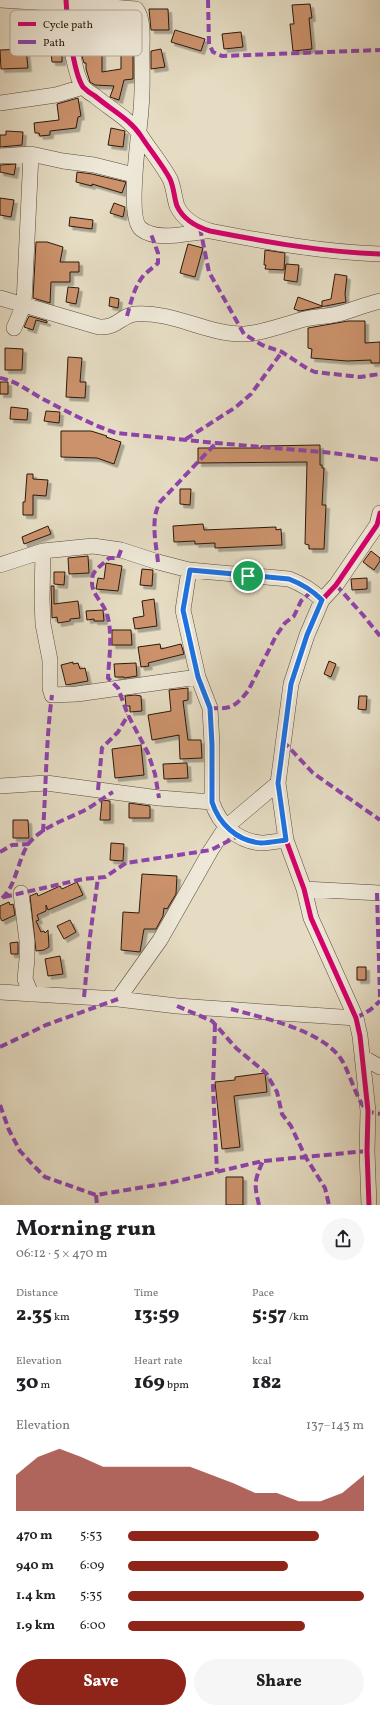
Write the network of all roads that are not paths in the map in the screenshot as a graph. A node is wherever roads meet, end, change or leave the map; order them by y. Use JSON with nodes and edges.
{"nodes":[{"id":1,"x":0,"y":0,"type":"edge"},
{"id":2,"x":66,"y":2,"type":"edge"},
{"id":3,"x":137,"y":10,"type":"edge"},
{"id":4,"x":142,"y":35,"type":"edge"},
{"id":5,"x":74,"y":56,"type":"edge"},
{"id":6,"x":142,"y":56,"type":"edge"},
{"id":7,"x":142,"y":56,"type":"edge"},
{"id":8,"x":83,"y":87,"type":"junction"},
{"id":9,"x":0,"y":103,"type":"edge"},
{"id":10,"x":140,"y":134,"type":"junction"},
{"id":11,"x":31,"y":154,"type":"junction"},
{"id":12,"x":0,"y":156,"type":"edge"},
{"id":13,"x":134,"y":175,"type":"junction"},
{"id":14,"x":201,"y":232,"type":"dead end"},
{"id":15,"x":380,"y":254,"type":"edge"},
{"id":16,"x":0,"y":298,"type":"edge"},
{"id":17,"x":380,"y":301,"type":"edge"},
{"id":18,"x":24,"y":304,"type":"junction"},
{"id":19,"x":14,"y":328,"type":"dead end"},
{"id":20,"x":380,"y":513,"type":"edge"},
{"id":21,"x":43,"y":551,"type":"junction"},
{"id":22,"x":0,"y":565,"type":"edge"},
{"id":23,"x":190,"y":570,"type":"junction"},
{"id":24,"x":322,"y":600,"type":"junction"},
{"id":25,"x":198,"y":677,"type":"junction"},
{"id":26,"x":278,"y":783,"type":"junction"},
{"id":27,"x":0,"y":786,"type":"edge"},
{"id":28,"x":212,"y":802,"type":"junction"},
{"id":29,"x":226,"y":827,"type":"junction"},
{"id":30,"x":286,"y":840,"type":"junction"},
{"id":31,"x":304,"y":889,"type":"junction"},
{"id":32,"x":21,"y":893,"type":"dead end"},
{"id":33,"x":380,"y":893,"type":"edge"},
{"id":34,"x":0,"y":992,"type":"edge"},
{"id":35,"x":31,"y":994,"type":"junction"},
{"id":36,"x":118,"y":999,"type":"junction"},
{"id":37,"x":356,"y":1018,"type":"junction"},
{"id":38,"x":364,"y":1058,"type":"junction"},
{"id":39,"x":380,"y":1067,"type":"edge"},
{"id":40,"x":370,"y":1205,"type":"edge"}],
"edges":[{"from":1,"to":2,"type":"street"},
{"from":2,"to":3,"type":"street"},
{"from":4,"to":7,"type":"street"},
{"from":5,"to":8,"type":"street"},
{"from":6,"to":10,"type":"street"},
{"from":8,"to":9,"type":"street"},
{"from":8,"to":10,"type":"street"},
{"from":10,"to":13,"type":"street"},
{"from":10,"to":15,"type":"street"},
{"from":11,"to":12,"type":"street"},
{"from":11,"to":13,"type":"street"},
{"from":11,"to":18,"type":"street"},
{"from":13,"to":14,"type":"street"},
{"from":16,"to":18,"type":"street"},
{"from":17,"to":18,"type":"street"},
{"from":18,"to":19,"type":"street"},
{"from":20,"to":24,"type":"street"},
{"from":21,"to":22,"type":"street"},
{"from":21,"to":23,"type":"street"},
{"from":21,"to":25,"type":"street"},
{"from":23,"to":24,"type":"street"},
{"from":23,"to":25,"type":"street"},
{"from":24,"to":26,"type":"street"},
{"from":25,"to":28,"type":"street"},
{"from":26,"to":29,"type":"street"},
{"from":26,"to":30,"type":"street"},
{"from":27,"to":28,"type":"street"},
{"from":28,"to":29,"type":"street"},
{"from":29,"to":30,"type":"street"},
{"from":29,"to":36,"type":"street"},
{"from":30,"to":31,"type":"street"},
{"from":31,"to":33,"type":"street"},
{"from":31,"to":37,"type":"street"},
{"from":32,"to":35,"type":"street"},
{"from":34,"to":35,"type":"street"},
{"from":35,"to":36,"type":"street"},
{"from":36,"to":37,"type":"street"},
{"from":37,"to":38,"type":"street"},
{"from":38,"to":39,"type":"street"},
{"from":38,"to":40,"type":"street"}]}
